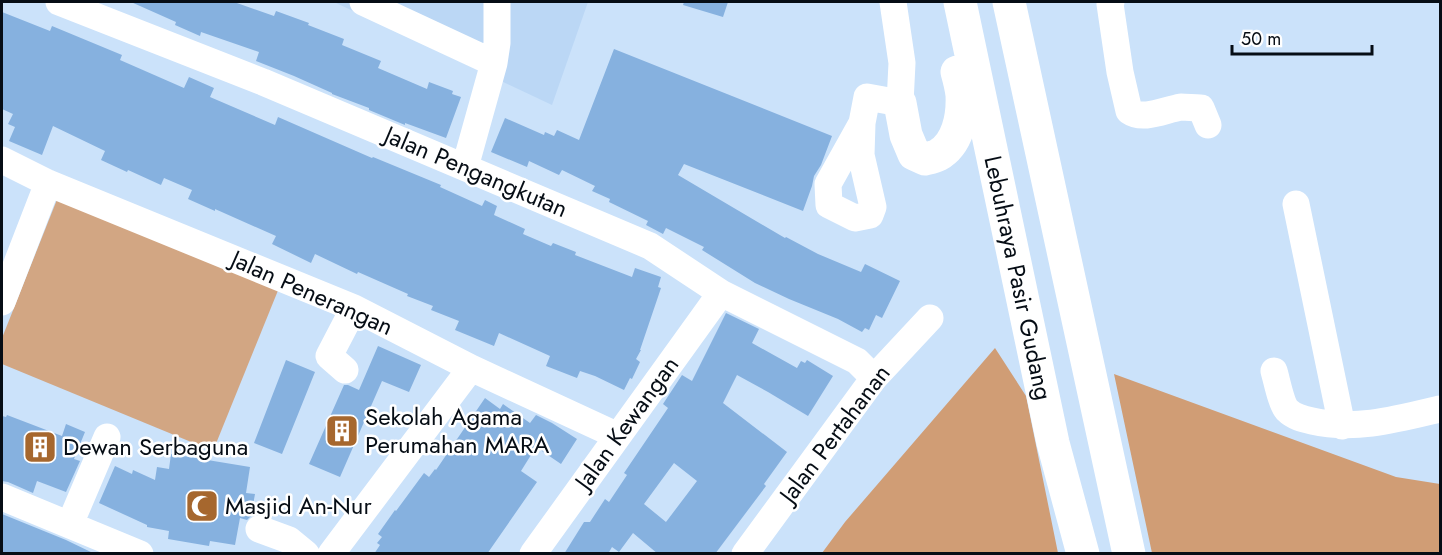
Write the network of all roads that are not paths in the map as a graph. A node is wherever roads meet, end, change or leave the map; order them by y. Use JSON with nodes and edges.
{"nodes":[{"id":1,"x":59,"y":2,"type":"edge"},
{"id":2,"x":363,"y":2,"type":"edge"},
{"id":3,"x":497,"y":2,"type":"edge"},
{"id":4,"x":893,"y":2,"type":"edge"},
{"id":5,"x":946,"y":2,"type":"edge"},
{"id":6,"x":960,"y":2,"type":"edge"},
{"id":7,"x":1008,"y":2,"type":"edge"},
{"id":8,"x":1111,"y":2,"type":"edge"},
{"id":9,"x":494,"y":63,"type":"junction"},
{"id":10,"x":900,"y":103,"type":"junction"},
{"id":11,"x":862,"y":123,"type":"dead end"},
{"id":12,"x":1208,"y":125,"type":"dead end"},
{"id":13,"x":2,"y":160,"type":"edge"},
{"id":14,"x":465,"y":167,"type":"junction"},
{"id":15,"x":48,"y":183,"type":"junction"},
{"id":16,"x":1296,"y":204,"type":"dead end"},
{"id":17,"x":721,"y":293,"type":"junction"},
{"id":18,"x":2,"y":302,"type":"edge"},
{"id":19,"x":354,"y":308,"type":"junction"},
{"id":20,"x":930,"y":318,"type":"dead end"},
{"id":21,"x":471,"y":368,"type":"junction"},
{"id":22,"x":345,"y":370,"type":"dead end"},
{"id":23,"x":1274,"y":371,"type":"dead end"},
{"id":24,"x":874,"y":378,"type":"junction"},
{"id":25,"x":1440,"y":409,"type":"edge"},
{"id":26,"x":1342,"y":426,"type":"junction"},
{"id":27,"x":618,"y":436,"type":"junction"},
{"id":28,"x":107,"y":437,"type":"dead end"},
{"id":29,"x":2,"y":497,"type":"edge"},
{"id":30,"x":70,"y":524,"type":"junction"},
{"id":31,"x":259,"y":529,"type":"dead end"},
{"id":32,"x":140,"y":554,"type":"edge"},
{"id":33,"x":306,"y":554,"type":"edge"},
{"id":34,"x":331,"y":554,"type":"edge"},
{"id":35,"x":533,"y":554,"type":"edge"},
{"id":36,"x":745,"y":554,"type":"edge"},
{"id":37,"x":1083,"y":554,"type":"edge"},
{"id":38,"x":1129,"y":554,"type":"edge"}],
"edges":[{"from":1,"to":14,"type":"street","name":"Jalan Pengangkutan"},
{"from":2,"to":9,"type":"street"},
{"from":3,"to":9,"type":"street"},
{"from":4,"to":10,"type":"street"},
{"from":5,"to":10,"type":"highway"},
{"from":6,"to":37,"type":"highway","name":"Lebuhraya Pasir Gudang"},
{"from":7,"to":38,"type":"highway","name":"Lebuhraya Pasir Gudang"},
{"from":8,"to":12,"type":"street"},
{"from":9,"to":14,"type":"street"},
{"from":10,"to":11,"type":"street"},
{"from":13,"to":15,"type":"street","name":"Jalan Penerangan"},
{"from":14,"to":17,"type":"street","name":"Jalan Pengangkutan"},
{"from":15,"to":18,"type":"street"},
{"from":15,"to":19,"type":"street","name":"Jalan Penerangan"},
{"from":16,"to":26,"type":"street"},
{"from":17,"to":24,"type":"street","name":"Jalan Pengangkutan"},
{"from":17,"to":27,"type":"street","name":"Jalan Kewangan"},
{"from":19,"to":21,"type":"street","name":"Jalan Penerangan"},
{"from":19,"to":22,"type":"street"},
{"from":20,"to":24,"type":"street","name":"Jalan Pertahanan"},
{"from":21,"to":27,"type":"street","name":"Jalan Penerangan"},
{"from":21,"to":34,"type":"street"},
{"from":23,"to":26,"type":"street"},
{"from":24,"to":36,"type":"street","name":"Jalan Pertahanan"},
{"from":25,"to":26,"type":"street"},
{"from":27,"to":35,"type":"street","name":"Jalan Kewangan"},
{"from":28,"to":30,"type":"street"},
{"from":29,"to":30,"type":"street"},
{"from":30,"to":32,"type":"street"},
{"from":31,"to":33,"type":"street"}]}
